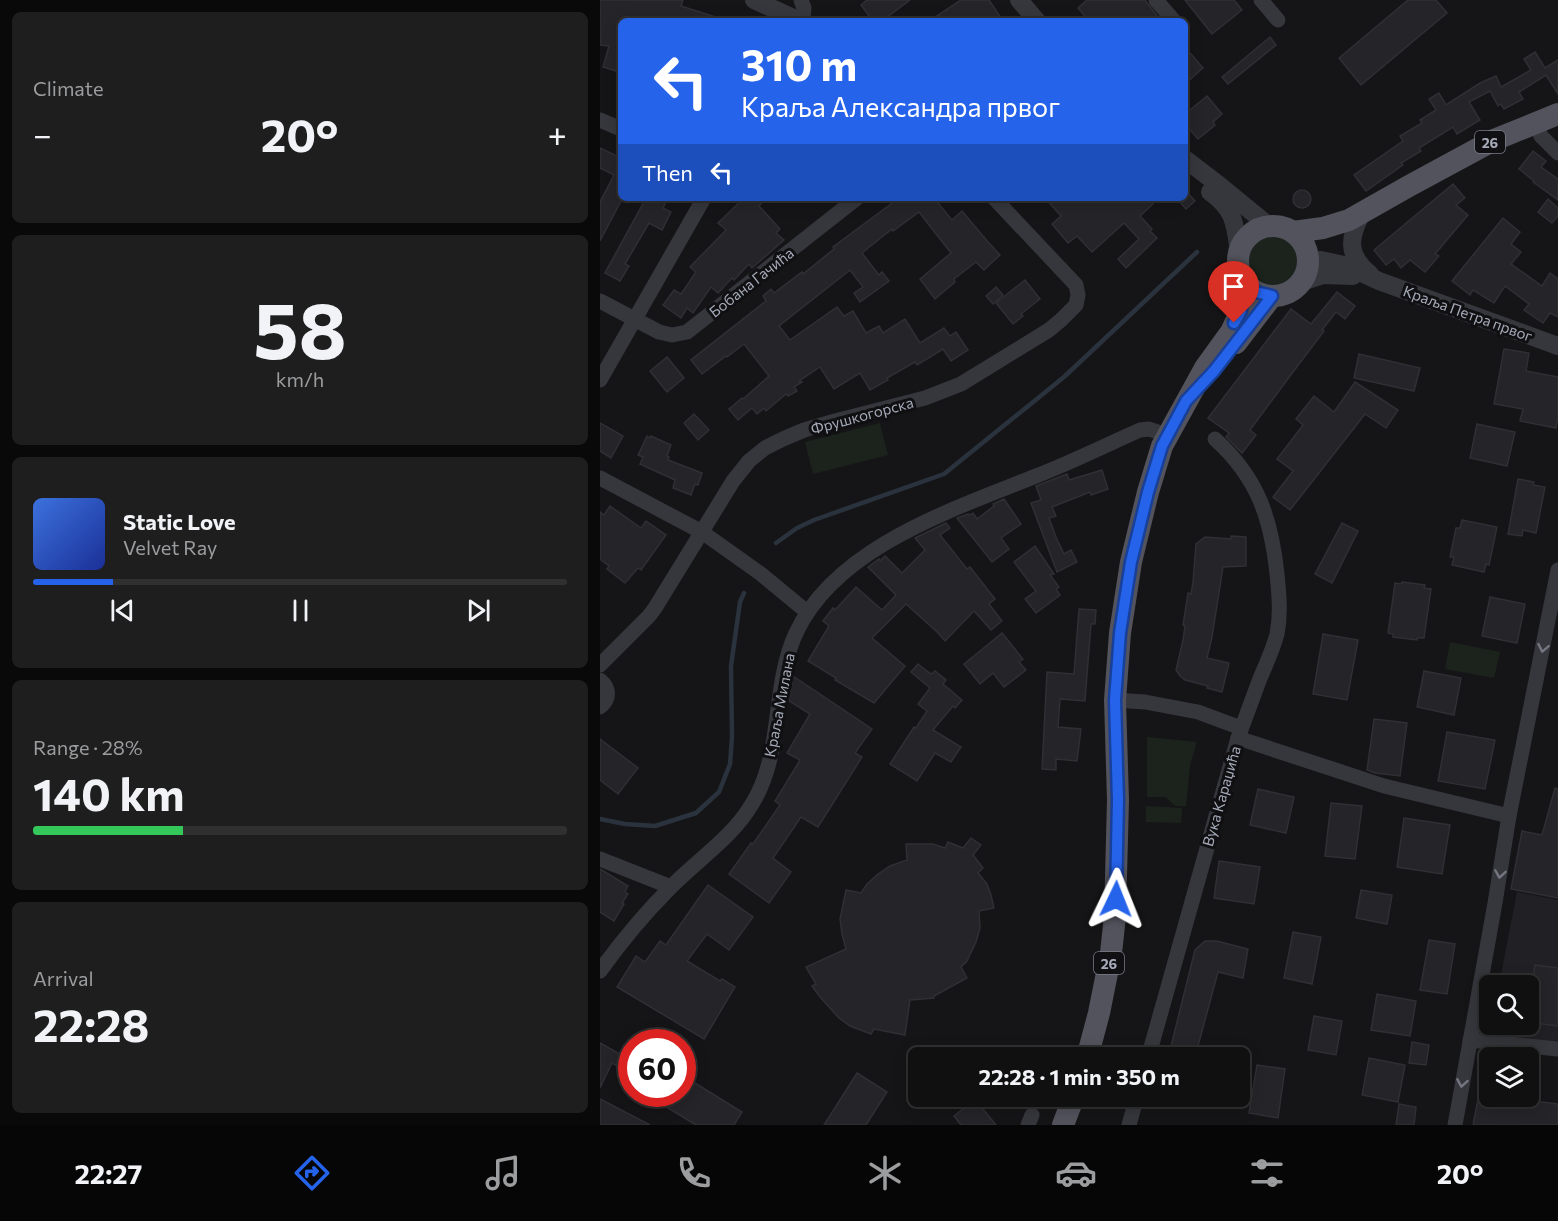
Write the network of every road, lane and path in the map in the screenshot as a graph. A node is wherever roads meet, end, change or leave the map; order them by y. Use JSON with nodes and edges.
{"nodes":[{"id":1,"x":754,"y":0,"type":"edge"},
{"id":2,"x":801,"y":0,"type":"edge"},
{"id":3,"x":1019,"y":0,"type":"edge"},
{"id":4,"x":1156,"y":0,"type":"edge"},
{"id":5,"x":1261,"y":0,"type":"edge"},
{"id":6,"x":795,"y":18,"type":"edge"},
{"id":7,"x":802,"y":18,"type":"edge"},
{"id":8,"x":1034,"y":18,"type":"edge"},
{"id":9,"x":1171,"y":18,"type":"edge"},
{"id":10,"x":1278,"y":20,"type":"dead end"},
{"id":11,"x":1558,"y":114,"type":"edge"},
{"id":12,"x":600,"y":120,"type":"edge"},
{"id":13,"x":1534,"y":122,"type":"junction"},
{"id":14,"x":618,"y":128,"type":"edge"},
{"id":15,"x":1558,"y":153,"type":"edge"},
{"id":16,"x":1188,"y":161,"type":"edge"},
{"id":17,"x":1188,"y":176,"type":"edge"},
{"id":18,"x":702,"y":201,"type":"edge"},
{"id":19,"x":853,"y":201,"type":"edge"},
{"id":20,"x":997,"y":201,"type":"edge"},
{"id":21,"x":1356,"y":217,"type":"junction"},
{"id":22,"x":1269,"y":226,"type":"junction"},
{"id":23,"x":1293,"y":232,"type":"junction"},
{"id":24,"x":1239,"y":252,"type":"junction"},
{"id":25,"x":1308,"y":258,"type":"junction"},
{"id":26,"x":1243,"y":280,"type":"junction"},
{"id":27,"x":1379,"y":281,"type":"junction"},
{"id":28,"x":1302,"y":282,"type":"junction"},
{"id":29,"x":1272,"y":296,"type":"junction"},
{"id":30,"x":600,"y":301,"type":"edge"},
{"id":31,"x":636,"y":319,"type":"junction"},
{"id":32,"x":1558,"y":346,"type":"edge"},
{"id":33,"x":600,"y":380,"type":"edge"},
{"id":34,"x":1186,"y":401,"type":"junction"},
{"id":35,"x":1167,"y":435,"type":"junction"},
{"id":36,"x":1215,"y":439,"type":"dead end"},
{"id":37,"x":600,"y":478,"type":"edge"},
{"id":38,"x":702,"y":532,"type":"junction"},
{"id":39,"x":1558,"y":570,"type":"edge"},
{"id":40,"x":807,"y":612,"type":"junction"},
{"id":41,"x":600,"y":665,"type":"edge"},
{"id":42,"x":600,"y":680,"type":"edge"},
{"id":43,"x":1115,"y":700,"type":"junction"},
{"id":44,"x":600,"y":707,"type":"edge"},
{"id":45,"x":1239,"y":733,"type":"junction"},
{"id":46,"x":1509,"y":816,"type":"junction"},
{"id":47,"x":600,"y":859,"type":"edge"},
{"id":48,"x":671,"y":886,"type":"junction"},
{"id":49,"x":600,"y":971,"type":"edge"},
{"id":50,"x":1470,"y":1040,"type":"junction"},
{"id":51,"x":1090,"y":1047,"type":"edge"},
{"id":52,"x":1151,"y":1047,"type":"edge"},
{"id":53,"x":1558,"y":1049,"type":"edge"},
{"id":54,"x":1070,"y":1107,"type":"edge"},
{"id":55,"x":1134,"y":1107,"type":"edge"},
{"id":56,"x":1063,"y":1125,"type":"edge"},
{"id":57,"x":1129,"y":1125,"type":"edge"},
{"id":58,"x":1455,"y":1125,"type":"edge"}],
"edges":[{"from":1,"to":6,"type":"street"},
{"from":2,"to":7,"type":"street"},
{"from":3,"to":8,"type":"street"},
{"from":4,"to":9,"type":"street"},
{"from":5,"to":10,"type":"street"},
{"from":11,"to":13,"type":"main road","number":"26"},
{"from":12,"to":14,"type":"street"},
{"from":13,"to":15,"type":"street"},
{"from":13,"to":21,"type":"main road","number":"26"},
{"from":16,"to":22,"type":"street"},
{"from":17,"to":24,"type":"street"},
{"from":18,"to":31,"type":"street"},
{"from":19,"to":31,"type":"street","name":"Бобана Гачића"},
{"from":20,"to":38,"type":"street","name":"Фрушкогорска"},
{"from":21,"to":23,"type":"main road","number":"26"},
{"from":21,"to":25,"type":"main road","number":"26"},
{"from":21,"to":27,"type":"street"},
{"from":22,"to":23,"type":"main road","number":"26"},
{"from":22,"to":24,"type":"main road"},
{"from":23,"to":25,"type":"main road"},
{"from":24,"to":26,"type":"main road","number":"26"},
{"from":25,"to":27,"type":"street","name":"Краља Петра првог"},
{"from":25,"to":28,"type":"main road"},
{"from":26,"to":29,"type":"main road"},
{"from":26,"to":34,"type":"main road","number":"26"},
{"from":27,"to":28,"type":"street","name":"Краља Петра првог"},
{"from":27,"to":32,"type":"street","name":"Краља Петра првог"},
{"from":28,"to":29,"type":"main road","number":"26"},
{"from":29,"to":34,"type":"main road","number":"26"},
{"from":30,"to":31,"type":"street","name":"Бобана Гачића"},
{"from":31,"to":33,"type":"street"},
{"from":34,"to":35,"type":"main road","number":"26"},
{"from":35,"to":40,"type":"street","name":"Краља Милана"},
{"from":35,"to":43,"type":"main road","number":"26"},
{"from":36,"to":45,"type":"street"},
{"from":37,"to":38,"type":"street"},
{"from":38,"to":40,"type":"street"},
{"from":38,"to":41,"type":"street","name":"Фрушкогорска"},
{"from":39,"to":46,"type":"street","one_way":true},
{"from":40,"to":48,"type":"street","name":"Краља Милана"},
{"from":42,"to":44,"type":"street"},
{"from":43,"to":45,"type":"street","name":"Вука Караџића"},
{"from":43,"to":51,"type":"main road","number":"26"},
{"from":45,"to":46,"type":"street","name":"Вука Караџића"},
{"from":45,"to":52,"type":"street","name":"Вука Караџића"},
{"from":46,"to":50,"type":"street","one_way":true},
{"from":47,"to":48,"type":"street"},
{"from":48,"to":49,"type":"street","name":"Краља Милана"},
{"from":50,"to":53,"type":"street"},
{"from":50,"to":58,"type":"street","one_way":true},
{"from":54,"to":56,"type":"main road"},
{"from":55,"to":57,"type":"street"}]}
